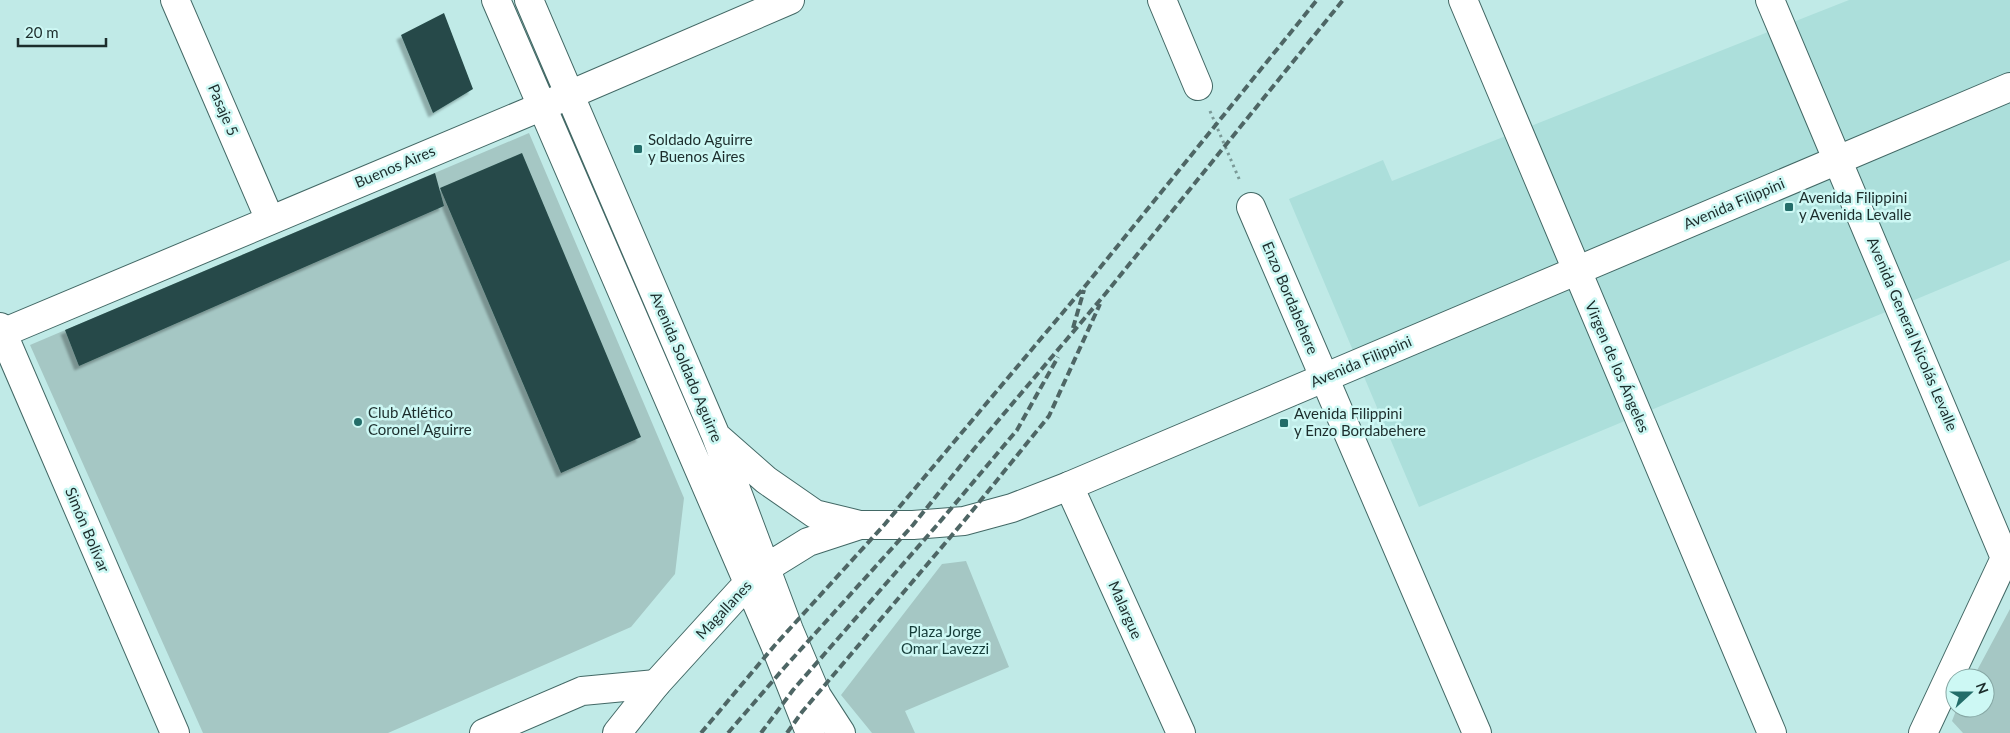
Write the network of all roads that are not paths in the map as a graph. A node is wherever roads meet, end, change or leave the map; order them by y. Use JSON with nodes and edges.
{"nodes":[{"id":1,"x":175,"y":0,"type":"edge"},
{"id":2,"x":496,"y":0,"type":"edge"},
{"id":3,"x":529,"y":0,"type":"edge"},
{"id":4,"x":790,"y":0,"type":"edge"},
{"id":5,"x":1162,"y":0,"type":"edge"},
{"id":6,"x":1463,"y":0,"type":"edge"},
{"id":7,"x":1770,"y":0,"type":"edge"},
{"id":8,"x":1198,"y":86,"type":"road end"},
{"id":9,"x":2010,"y":87,"type":"edge"},
{"id":10,"x":569,"y":95,"type":"junction"},
{"id":11,"x":542,"y":106,"type":"junction"},
{"id":12,"x":1839,"y":160,"type":"junction"},
{"id":13,"x":1251,"y":208,"type":"road end"},
{"id":14,"x":270,"y":220,"type":"junction"},
{"id":15,"x":1577,"y":271,"type":"junction"},
{"id":16,"x":1,"y":331,"type":"edge"},
{"id":17,"x":1325,"y":378,"type":"junction"},
{"id":18,"x":716,"y":436,"type":"junction"},
{"id":19,"x":1069,"y":486,"type":"junction"},
{"id":20,"x":860,"y":525,"type":"junction"},
{"id":21,"x":2008,"y":559,"type":"edge"},
{"id":22,"x":756,"y":576,"type":"junction"},
{"id":23,"x":656,"y":684,"type":"junction"},
{"id":24,"x":175,"y":733,"type":"edge"},
{"id":25,"x":484,"y":733,"type":"edge"},
{"id":26,"x":617,"y":733,"type":"edge"},
{"id":27,"x":810,"y":733,"type":"edge"},
{"id":28,"x":841,"y":733,"type":"edge"},
{"id":29,"x":1181,"y":733,"type":"edge"},
{"id":30,"x":1477,"y":733,"type":"edge"},
{"id":31,"x":1772,"y":733,"type":"edge"},
{"id":32,"x":1923,"y":733,"type":"edge"}],
"edges":[{"from":1,"to":14,"type":"street","name":"Pasaje 5"},
{"from":2,"to":11,"type":"street","name":"Avenida Soldado Aguirre"},
{"from":3,"to":10,"type":"street","name":"Avenida Soldado Aguirre"},
{"from":4,"to":10,"type":"street","name":"Buenos Aires"},
{"from":5,"to":8,"type":"street"},
{"from":6,"to":15,"type":"street","name":"Virgen de los Ángeles"},
{"from":7,"to":12,"type":"street","name":"Avenida General Nicolás Levalle"},
{"from":9,"to":12,"type":"street","name":"Avenida Filippini"},
{"from":10,"to":11,"type":"street","name":"Buenos Aires"},
{"from":10,"to":18,"type":"street","name":"Avenida Soldado Aguirre"},
{"from":11,"to":14,"type":"street","name":"Buenos Aires"},
{"from":11,"to":22,"type":"street","name":"Avenida Soldado Aguirre"},
{"from":12,"to":15,"type":"street","name":"Avenida Filippini"},
{"from":12,"to":21,"type":"street","name":"Avenida General Nicolás Levalle"},
{"from":13,"to":17,"type":"street","name":"Enzo Bordabehere"},
{"from":14,"to":16,"type":"street","name":"Buenos Aires"},
{"from":15,"to":17,"type":"street","name":"Avenida Filippini"},
{"from":15,"to":31,"type":"street","name":"Virgen de los Ángeles"},
{"from":16,"to":24,"type":"street","name":"Simón Bolívar"},
{"from":17,"to":19,"type":"street","name":"Avenida Filippini"},
{"from":17,"to":30,"type":"street","name":"Enzo Bordabehere"},
{"from":18,"to":20,"type":"street","name":"Avenida Filippini"},
{"from":18,"to":22,"type":"street","name":"Avenida Soldado Aguirre"},
{"from":19,"to":20,"type":"street","name":"Avenida Filippini"},
{"from":19,"to":29,"type":"street","name":"Malargue"},
{"from":20,"to":22,"type":"street","name":"Magallanes"},
{"from":21,"to":32,"type":"street"},
{"from":22,"to":23,"type":"street","name":"Magallanes"},
{"from":22,"to":27,"type":"street","name":"Avenida Soldado Aguirre"},
{"from":22,"to":28,"type":"street","name":"Avenida Soldado Aguirre"},
{"from":23,"to":25,"type":"street"},
{"from":23,"to":26,"type":"street","name":"Magallanes"}]}
